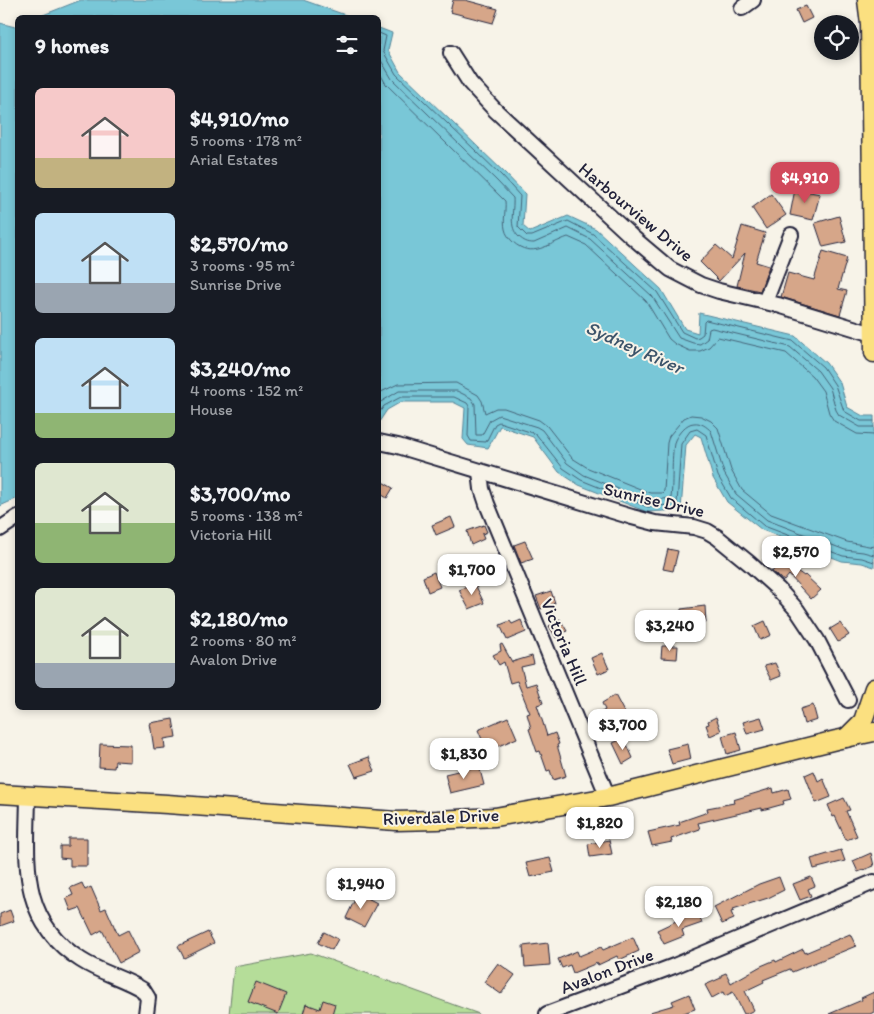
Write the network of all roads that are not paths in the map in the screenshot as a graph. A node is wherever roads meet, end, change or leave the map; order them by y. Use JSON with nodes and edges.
{"nodes":[{"id":1,"x":869,"y":0,"type":"edge"},
{"id":2,"x":451,"y":53,"type":"dead end"},
{"id":3,"x":791,"y":235,"type":"dead end"},
{"id":4,"x":873,"y":291,"type":"edge"},
{"id":5,"x":766,"y":302,"type":"junction"},
{"id":6,"x":873,"y":334,"type":"edge"},
{"id":7,"x":874,"y":353,"type":"edge"},
{"id":8,"x":381,"y":442,"type":"edge"},
{"id":9,"x":480,"y":472,"type":"junction"},
{"id":10,"x":15,"y":519,"type":"edge"},
{"id":11,"x":0,"y":528,"type":"edge"},
{"id":12,"x":874,"y":688,"type":"edge"},
{"id":13,"x":848,"y":700,"type":"dead end"},
{"id":14,"x":874,"y":732,"type":"edge"},
{"id":15,"x":846,"y":738,"type":"junction"},
{"id":16,"x":0,"y":794,"type":"edge"},
{"id":17,"x":28,"y":796,"type":"junction"},
{"id":18,"x":608,"y":797,"type":"junction"},
{"id":19,"x":874,"y":882,"type":"edge"},
{"id":20,"x":146,"y":1014,"type":"edge"},
{"id":21,"x":547,"y":1014,"type":"edge"}],
"edges":[{"from":1,"to":4,"type":"main road"},
{"from":2,"to":5,"type":"street","name":"Harbourview Drive"},
{"from":3,"to":5,"type":"street"},
{"from":4,"to":6,"type":"main road"},
{"from":5,"to":6,"type":"street","name":"Harbourview Drive"},
{"from":6,"to":7,"type":"main road"},
{"from":8,"to":9,"type":"street","name":"Sunrise Drive"},
{"from":9,"to":13,"type":"street","name":"Sunrise Drive"},
{"from":9,"to":18,"type":"street","name":"Victoria Hill"},
{"from":10,"to":11,"type":"street"},
{"from":12,"to":15,"type":"main road"},
{"from":14,"to":15,"type":"main road","name":"Riverdale Drive"},
{"from":15,"to":18,"type":"main road","name":"Riverdale Drive"},
{"from":16,"to":17,"type":"main road","name":"Riverdale Drive"},
{"from":17,"to":18,"type":"main road","name":"Riverdale Drive"},
{"from":17,"to":20,"type":"street"},
{"from":19,"to":21,"type":"street","name":"Avalon Drive"}]}
